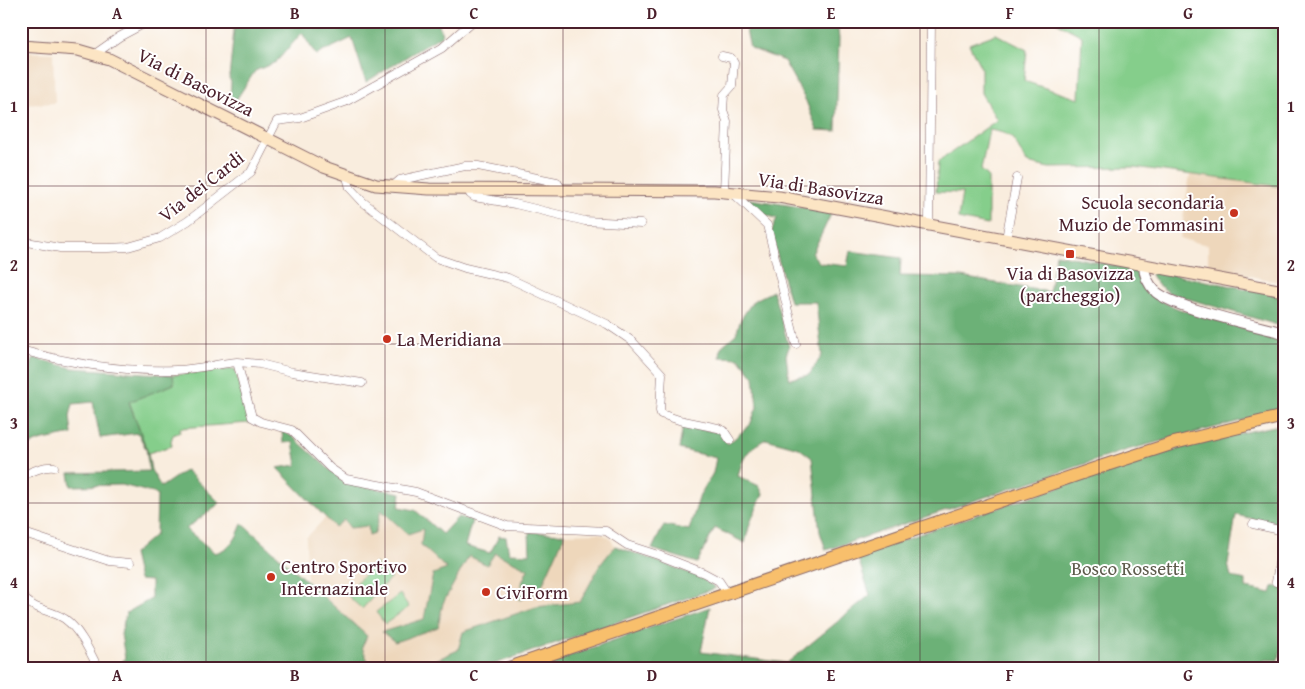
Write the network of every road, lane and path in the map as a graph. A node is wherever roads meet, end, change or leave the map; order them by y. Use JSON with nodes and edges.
{"nodes":[{"id":1,"x":149,"y":21,"type":"edge"},
{"id":2,"x":473,"y":21,"type":"edge"},
{"id":3,"x":931,"y":21,"type":"edge"},
{"id":4,"x":21,"y":46,"type":"edge"},
{"id":5,"x":96,"y":54,"type":"junction"},
{"id":6,"x":722,"y":56,"type":"dead end"},
{"id":7,"x":268,"y":139,"type":"junction"},
{"id":8,"x":347,"y":177,"type":"junction"},
{"id":9,"x":1017,"y":178,"type":"dead end"},
{"id":10,"x":391,"y":188,"type":"junction"},
{"id":11,"x":469,"y":189,"type":"junction"},
{"id":12,"x":562,"y":190,"type":"junction"},
{"id":13,"x":728,"y":192,"type":"junction"},
{"id":14,"x":641,"y":224,"type":"dead end"},
{"id":15,"x":929,"y":224,"type":"junction"},
{"id":16,"x":1006,"y":239,"type":"junction"},
{"id":17,"x":21,"y":241,"type":"edge"},
{"id":18,"x":1144,"y":265,"type":"junction"},
{"id":19,"x":1284,"y":291,"type":"edge"},
{"id":20,"x":1284,"y":333,"type":"edge"},
{"id":21,"x":796,"y":344,"type":"dead end"},
{"id":22,"x":21,"y":350,"type":"edge"},
{"id":23,"x":237,"y":362,"type":"junction"},
{"id":24,"x":362,"y":383,"type":"dead end"},
{"id":25,"x":1284,"y":416,"type":"edge"},
{"id":26,"x":730,"y":440,"type":"dead end"},
{"id":27,"x":54,"y":468,"type":"dead end"},
{"id":28,"x":21,"y":483,"type":"edge"},
{"id":29,"x":1253,"y":524,"type":"dead end"},
{"id":30,"x":21,"y":532,"type":"edge"},
{"id":31,"x":1284,"y":532,"type":"edge"},
{"id":32,"x":130,"y":563,"type":"dead end"},
{"id":33,"x":1276,"y":582,"type":"dead end"},
{"id":34,"x":727,"y":593,"type":"junction"},
{"id":35,"x":21,"y":595,"type":"edge"},
{"id":36,"x":98,"y":668,"type":"edge"},
{"id":37,"x":509,"y":668,"type":"edge"}],
"edges":[{"from":1,"to":5,"type":"street"},
{"from":2,"to":7,"type":"street","name":"Via dei Cardi"},
{"from":3,"to":15,"type":"street"},
{"from":4,"to":5,"type":"main road","name":"Via di Basovizza"},
{"from":5,"to":7,"type":"main road","name":"Via di Basovizza"},
{"from":6,"to":13,"type":"street"},
{"from":7,"to":8,"type":"main road","name":"Via di Basovizza"},
{"from":7,"to":17,"type":"street","name":"Via dei Cardi"},
{"from":8,"to":10,"type":"main road","name":"Via di Basovizza"},
{"from":8,"to":26,"type":"street"},
{"from":9,"to":16,"type":"street"},
{"from":10,"to":11,"type":"main road","name":"Via di Basovizza"},
{"from":10,"to":12,"type":"street"},
{"from":11,"to":12,"type":"main road","name":"Via di Basovizza"},
{"from":11,"to":14,"type":"street"},
{"from":12,"to":13,"type":"main road","name":"Via di Basovizza"},
{"from":13,"to":15,"type":"main road","name":"Via di Basovizza"},
{"from":13,"to":21,"type":"street"},
{"from":15,"to":16,"type":"main road","name":"Via di Basovizza"},
{"from":16,"to":18,"type":"main road","name":"Via di Basovizza"},
{"from":18,"to":19,"type":"main road","name":"Via di Basovizza"},
{"from":18,"to":20,"type":"street"},
{"from":22,"to":23,"type":"street"},
{"from":23,"to":24,"type":"street"},
{"from":23,"to":34,"type":"street"},
{"from":25,"to":34,"type":"main road"},
{"from":27,"to":28,"type":"street"},
{"from":29,"to":31,"type":"street"},
{"from":30,"to":32,"type":"street"},
{"from":31,"to":33,"type":"street"},
{"from":34,"to":37,"type":"main road"},
{"from":35,"to":36,"type":"street"}]}
